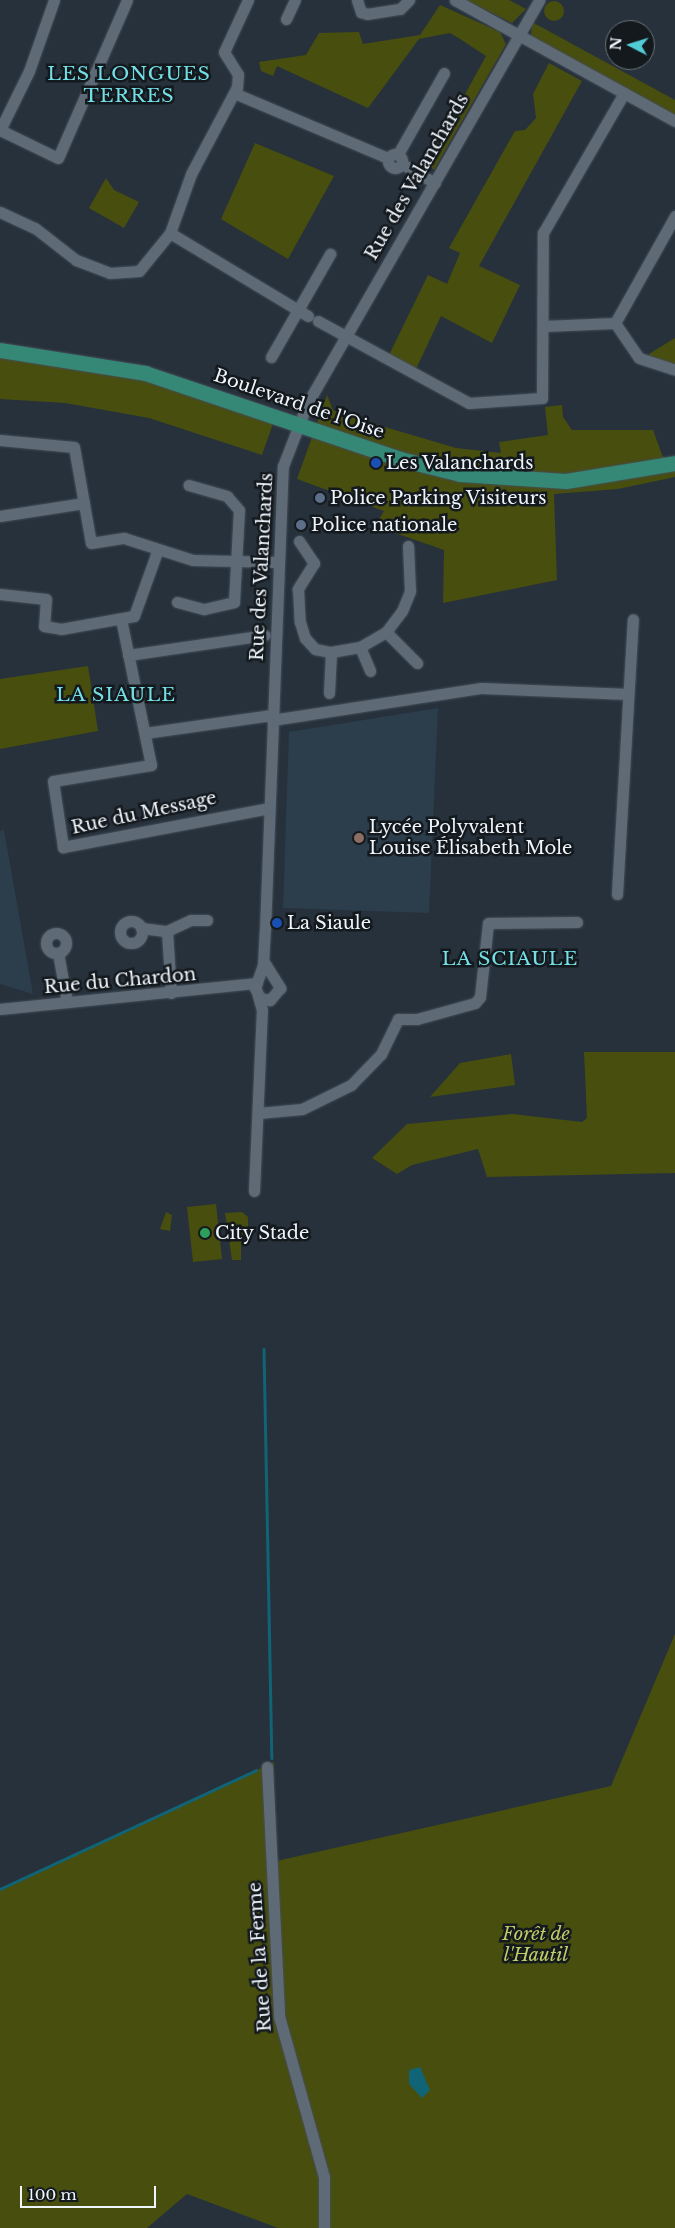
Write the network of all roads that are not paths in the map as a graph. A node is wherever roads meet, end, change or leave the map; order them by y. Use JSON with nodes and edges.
{"nodes":[{"id":1,"x":54,"y":0,"type":"edge"},
{"id":2,"x":126,"y":0,"type":"edge"},
{"id":3,"x":248,"y":0,"type":"edge"},
{"id":4,"x":295,"y":0,"type":"edge"},
{"id":5,"x":358,"y":0,"type":"edge"},
{"id":6,"x":409,"y":0,"type":"edge"},
{"id":7,"x":455,"y":0,"type":"edge"},
{"id":8,"x":539,"y":0,"type":"edge"},
{"id":9,"x":286,"y":19,"type":"dead end"},
{"id":10,"x":519,"y":35,"type":"junction"},
{"id":11,"x":444,"y":73,"type":"dead end"},
{"id":12,"x":234,"y":93,"type":"junction"},
{"id":13,"x":624,"y":93,"type":"junction"},
{"id":14,"x":675,"y":121,"type":"edge"},
{"id":15,"x":396,"y":159,"type":"junction"},
{"id":16,"x":435,"y":183,"type":"junction"},
{"id":17,"x":0,"y":212,"type":"edge"},
{"id":18,"x":675,"y":216,"type":"edge"},
{"id":19,"x":170,"y":233,"type":"junction"},
{"id":20,"x":330,"y":254,"type":"dead end"},
{"id":21,"x":308,"y":316,"type":"junction"},
{"id":22,"x":615,"y":323,"type":"junction"},
{"id":23,"x":544,"y":326,"type":"junction"},
{"id":24,"x":340,"y":334,"type":"junction"},
{"id":25,"x":0,"y":350,"type":"edge"},
{"id":26,"x":271,"y":357,"type":"dead end"},
{"id":27,"x":675,"y":370,"type":"edge"},
{"id":28,"x":297,"y":424,"type":"junction"},
{"id":29,"x":0,"y":440,"type":"edge"},
{"id":30,"x":675,"y":463,"type":"edge"},
{"id":31,"x":189,"y":485,"type":"dead end"},
{"id":32,"x":84,"y":503,"type":"junction"},
{"id":33,"x":0,"y":516,"type":"edge"},
{"id":34,"x":299,"y":541,"type":"dead end"},
{"id":35,"x":408,"y":546,"type":"dead end"},
{"id":36,"x":158,"y":549,"type":"junction"},
{"id":37,"x":237,"y":560,"type":"junction"},
{"id":38,"x":278,"y":562,"type":"junction"},
{"id":39,"x":0,"y":594,"type":"edge"},
{"id":40,"x":177,"y":602,"type":"dead end"},
{"id":41,"x":122,"y":618,"type":"junction"},
{"id":42,"x":633,"y":620,"type":"dead end"},
{"id":43,"x":386,"y":632,"type":"junction"},
{"id":44,"x":265,"y":635,"type":"dead end"},
{"id":45,"x":360,"y":647,"type":"junction"},
{"id":46,"x":331,"y":652,"type":"junction"},
{"id":47,"x":128,"y":655,"type":"junction"},
{"id":48,"x":417,"y":663,"type":"dead end"},
{"id":49,"x":370,"y":671,"type":"dead end"},
{"id":50,"x":329,"y":694,"type":"dead end"},
{"id":51,"x":628,"y":694,"type":"junction"},
{"id":52,"x":272,"y":717,"type":"junction"},
{"id":53,"x":145,"y":733,"type":"junction"},
{"id":54,"x":269,"y":808,"type":"junction"},
{"id":55,"x":618,"y":894,"type":"dead end"},
{"id":56,"x":207,"y":920,"type":"dead end"},
{"id":57,"x":577,"y":922,"type":"dead end"},
{"id":58,"x":141,"y":928,"type":"dead end"},
{"id":59,"x":167,"y":930,"type":"junction"},
{"id":60,"x":58,"y":953,"type":"dead end"},
{"id":61,"x":264,"y":962,"type":"junction"},
{"id":62,"x":274,"y":978,"type":"junction"},
{"id":63,"x":172,"y":993,"type":"junction"},
{"id":64,"x":260,"y":994,"type":"junction"},
{"id":65,"x":66,"y":1002,"type":"junction"},
{"id":66,"x":0,"y":1009,"type":"edge"},
{"id":67,"x":260,"y":1114,"type":"junction"},
{"id":68,"x":254,"y":1191,"type":"dead end"},
{"id":69,"x":267,"y":1767,"type":"dead end"},
{"id":70,"x":324,"y":2228,"type":"edge"}],
"edges":[{"from":1,"to":2,"type":"street"},
{"from":3,"to":12,"type":"street"},
{"from":4,"to":9,"type":"street"},
{"from":5,"to":6,"type":"street"},
{"from":7,"to":10,"type":"street"},
{"from":8,"to":10,"type":"street","name":"Rue des Valanchards"},
{"from":10,"to":13,"type":"street"},
{"from":10,"to":16,"type":"street","name":"Rue des Valanchards"},
{"from":11,"to":15,"type":"street"},
{"from":12,"to":15,"type":"street"},
{"from":12,"to":19,"type":"street"},
{"from":13,"to":14,"type":"street"},
{"from":13,"to":23,"type":"street"},
{"from":15,"to":16,"type":"street"},
{"from":16,"to":24,"type":"street","name":"Rue des Valanchards"},
{"from":17,"to":19,"type":"street"},
{"from":18,"to":22,"type":"street"},
{"from":19,"to":21,"type":"street"},
{"from":20,"to":21,"type":"street"},
{"from":21,"to":24,"type":"street"},
{"from":21,"to":26,"type":"street"},
{"from":22,"to":23,"type":"street"},
{"from":22,"to":27,"type":"street"},
{"from":23,"to":24,"type":"street"},
{"from":24,"to":28,"type":"street","name":"Rue des Valanchards"},
{"from":25,"to":28,"type":"main road","name":"Boulevard de l'Oise"},
{"from":28,"to":30,"type":"main road","name":"Boulevard de l'Oise"},
{"from":28,"to":38,"type":"street","name":"Rue des Valanchards"},
{"from":29,"to":32,"type":"street"},
{"from":31,"to":37,"type":"street"},
{"from":32,"to":33,"type":"street"},
{"from":32,"to":36,"type":"street"},
{"from":34,"to":46,"type":"street"},
{"from":35,"to":43,"type":"street"},
{"from":36,"to":37,"type":"street"},
{"from":36,"to":41,"type":"street"},
{"from":37,"to":38,"type":"street"},
{"from":37,"to":40,"type":"street"},
{"from":38,"to":52,"type":"street","name":"Rue des Valanchards"},
{"from":39,"to":41,"type":"street"},
{"from":41,"to":47,"type":"street"},
{"from":42,"to":51,"type":"street"},
{"from":43,"to":45,"type":"street"},
{"from":43,"to":48,"type":"street"},
{"from":44,"to":47,"type":"street"},
{"from":45,"to":46,"type":"street"},
{"from":45,"to":49,"type":"street"},
{"from":46,"to":50,"type":"street"},
{"from":47,"to":53,"type":"street"},
{"from":51,"to":52,"type":"street"},
{"from":51,"to":55,"type":"street"},
{"from":52,"to":53,"type":"street"},
{"from":52,"to":54,"type":"street","name":"Rue des Valanchards"},
{"from":53,"to":54,"type":"street","name":"Rue du Message"},
{"from":54,"to":61,"type":"street","name":"Rue des Valanchards"},
{"from":56,"to":59,"type":"street"},
{"from":57,"to":67,"type":"street"},
{"from":58,"to":59,"type":"street"},
{"from":59,"to":63,"type":"street"},
{"from":60,"to":65,"type":"street"},
{"from":61,"to":62,"type":"street"},
{"from":61,"to":64,"type":"street","name":"Rue des Valanchards"},
{"from":62,"to":64,"type":"street","name":"Rue du Chardon"},
{"from":62,"to":64,"type":"street"},
{"from":63,"to":64,"type":"street","name":"Rue du Chardon"},
{"from":63,"to":65,"type":"street","name":"Rue du Chardon"},
{"from":64,"to":67,"type":"street","name":"Rue des Valanchards"},
{"from":65,"to":66,"type":"street","name":"Rue du Chardon"},
{"from":67,"to":68,"type":"street","name":"Rue des Valanchards"},
{"from":69,"to":70,"type":"street","name":"Rue de la Ferme"}]}
